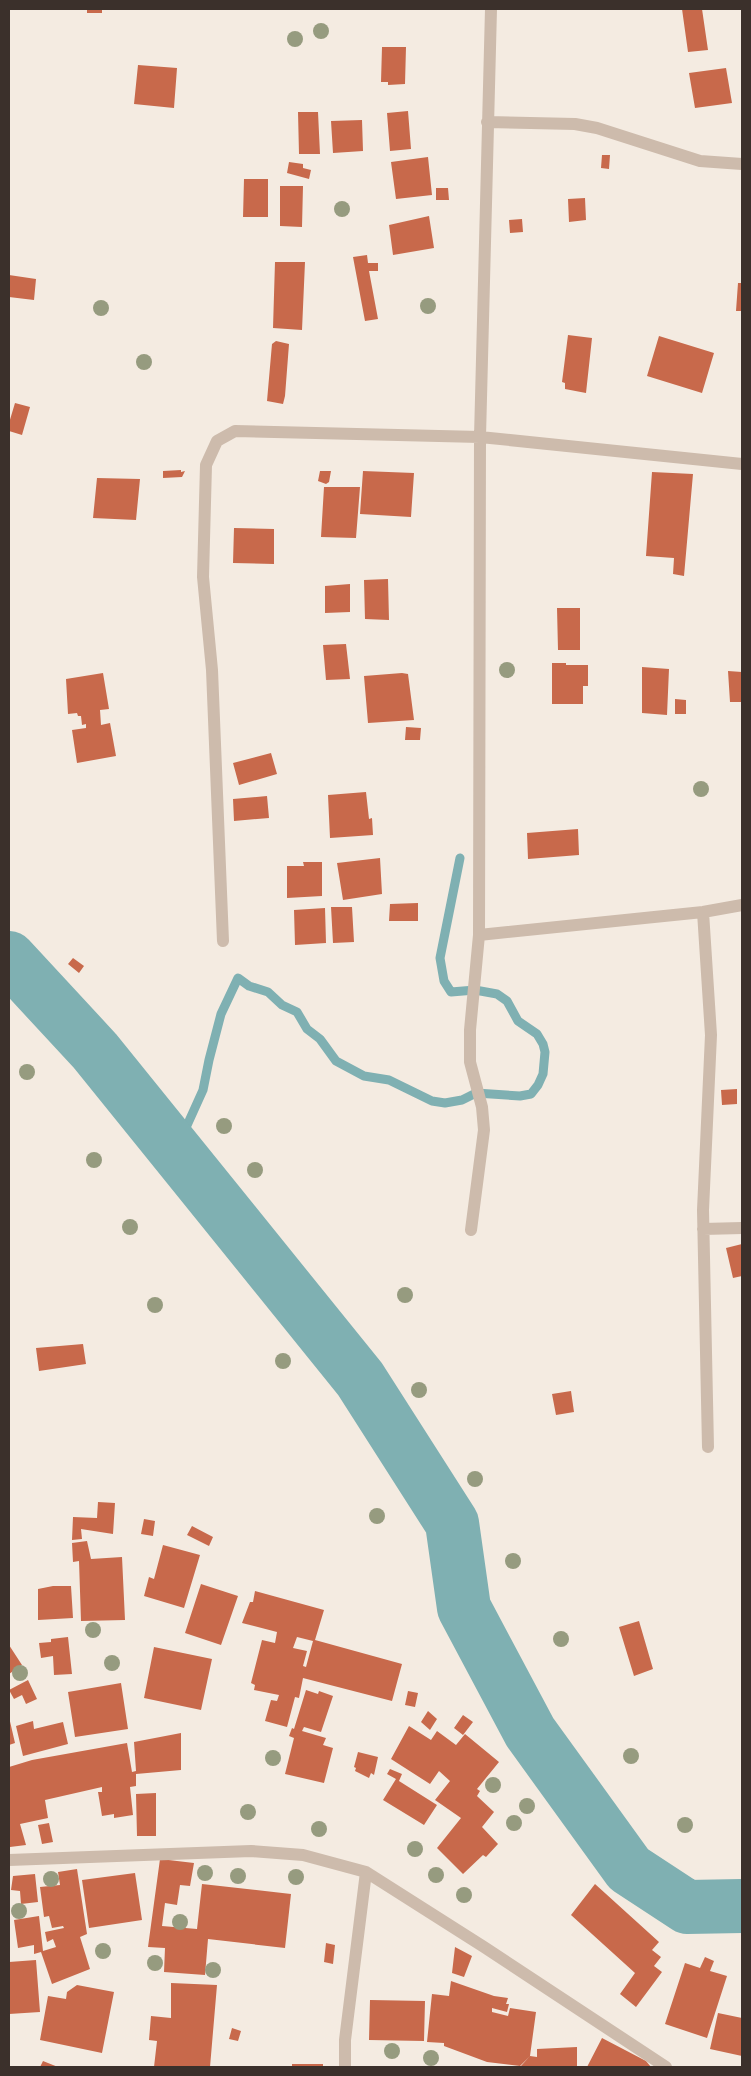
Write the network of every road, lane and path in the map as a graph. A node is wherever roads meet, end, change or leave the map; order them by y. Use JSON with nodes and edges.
{"nodes":[{"id":1,"x":491,"y":9,"type":"edge"},
{"id":2,"x":487,"y":122,"type":"junction"},
{"id":3,"x":742,"y":164,"type":"edge"},
{"id":4,"x":480,"y":437,"type":"junction"},
{"id":5,"x":742,"y":464,"type":"edge"},
{"id":6,"x":742,"y":905,"type":"edge"},
{"id":7,"x":704,"y":912,"type":"junction"},
{"id":8,"x":479,"y":935,"type":"junction"},
{"id":9,"x":223,"y":941,"type":"dead end"},
{"id":10,"x":742,"y":1228,"type":"edge"},
{"id":11,"x":703,"y":1229,"type":"junction"},
{"id":12,"x":470,"y":1230,"type":"dead end"},
{"id":13,"x":708,"y":1447,"type":"dead end"},
{"id":14,"x":9,"y":1860,"type":"edge"},
{"id":15,"x":366,"y":1872,"type":"junction"},
{"id":16,"x":345,"y":2067,"type":"edge"},
{"id":17,"x":666,"y":2067,"type":"edge"}],
"edges":[{"from":1,"to":2,"type":"street"},
{"from":2,"to":3,"type":"street"},
{"from":2,"to":4,"type":"street"},
{"from":4,"to":5,"type":"street"},
{"from":4,"to":8,"type":"street"},
{"from":4,"to":9,"type":"street"},
{"from":6,"to":7,"type":"street"},
{"from":7,"to":8,"type":"street"},
{"from":7,"to":11,"type":"street"},
{"from":8,"to":12,"type":"street"},
{"from":10,"to":11,"type":"street"},
{"from":11,"to":13,"type":"street"},
{"from":14,"to":15,"type":"street"},
{"from":15,"to":16,"type":"street"},
{"from":15,"to":17,"type":"street"}]}
